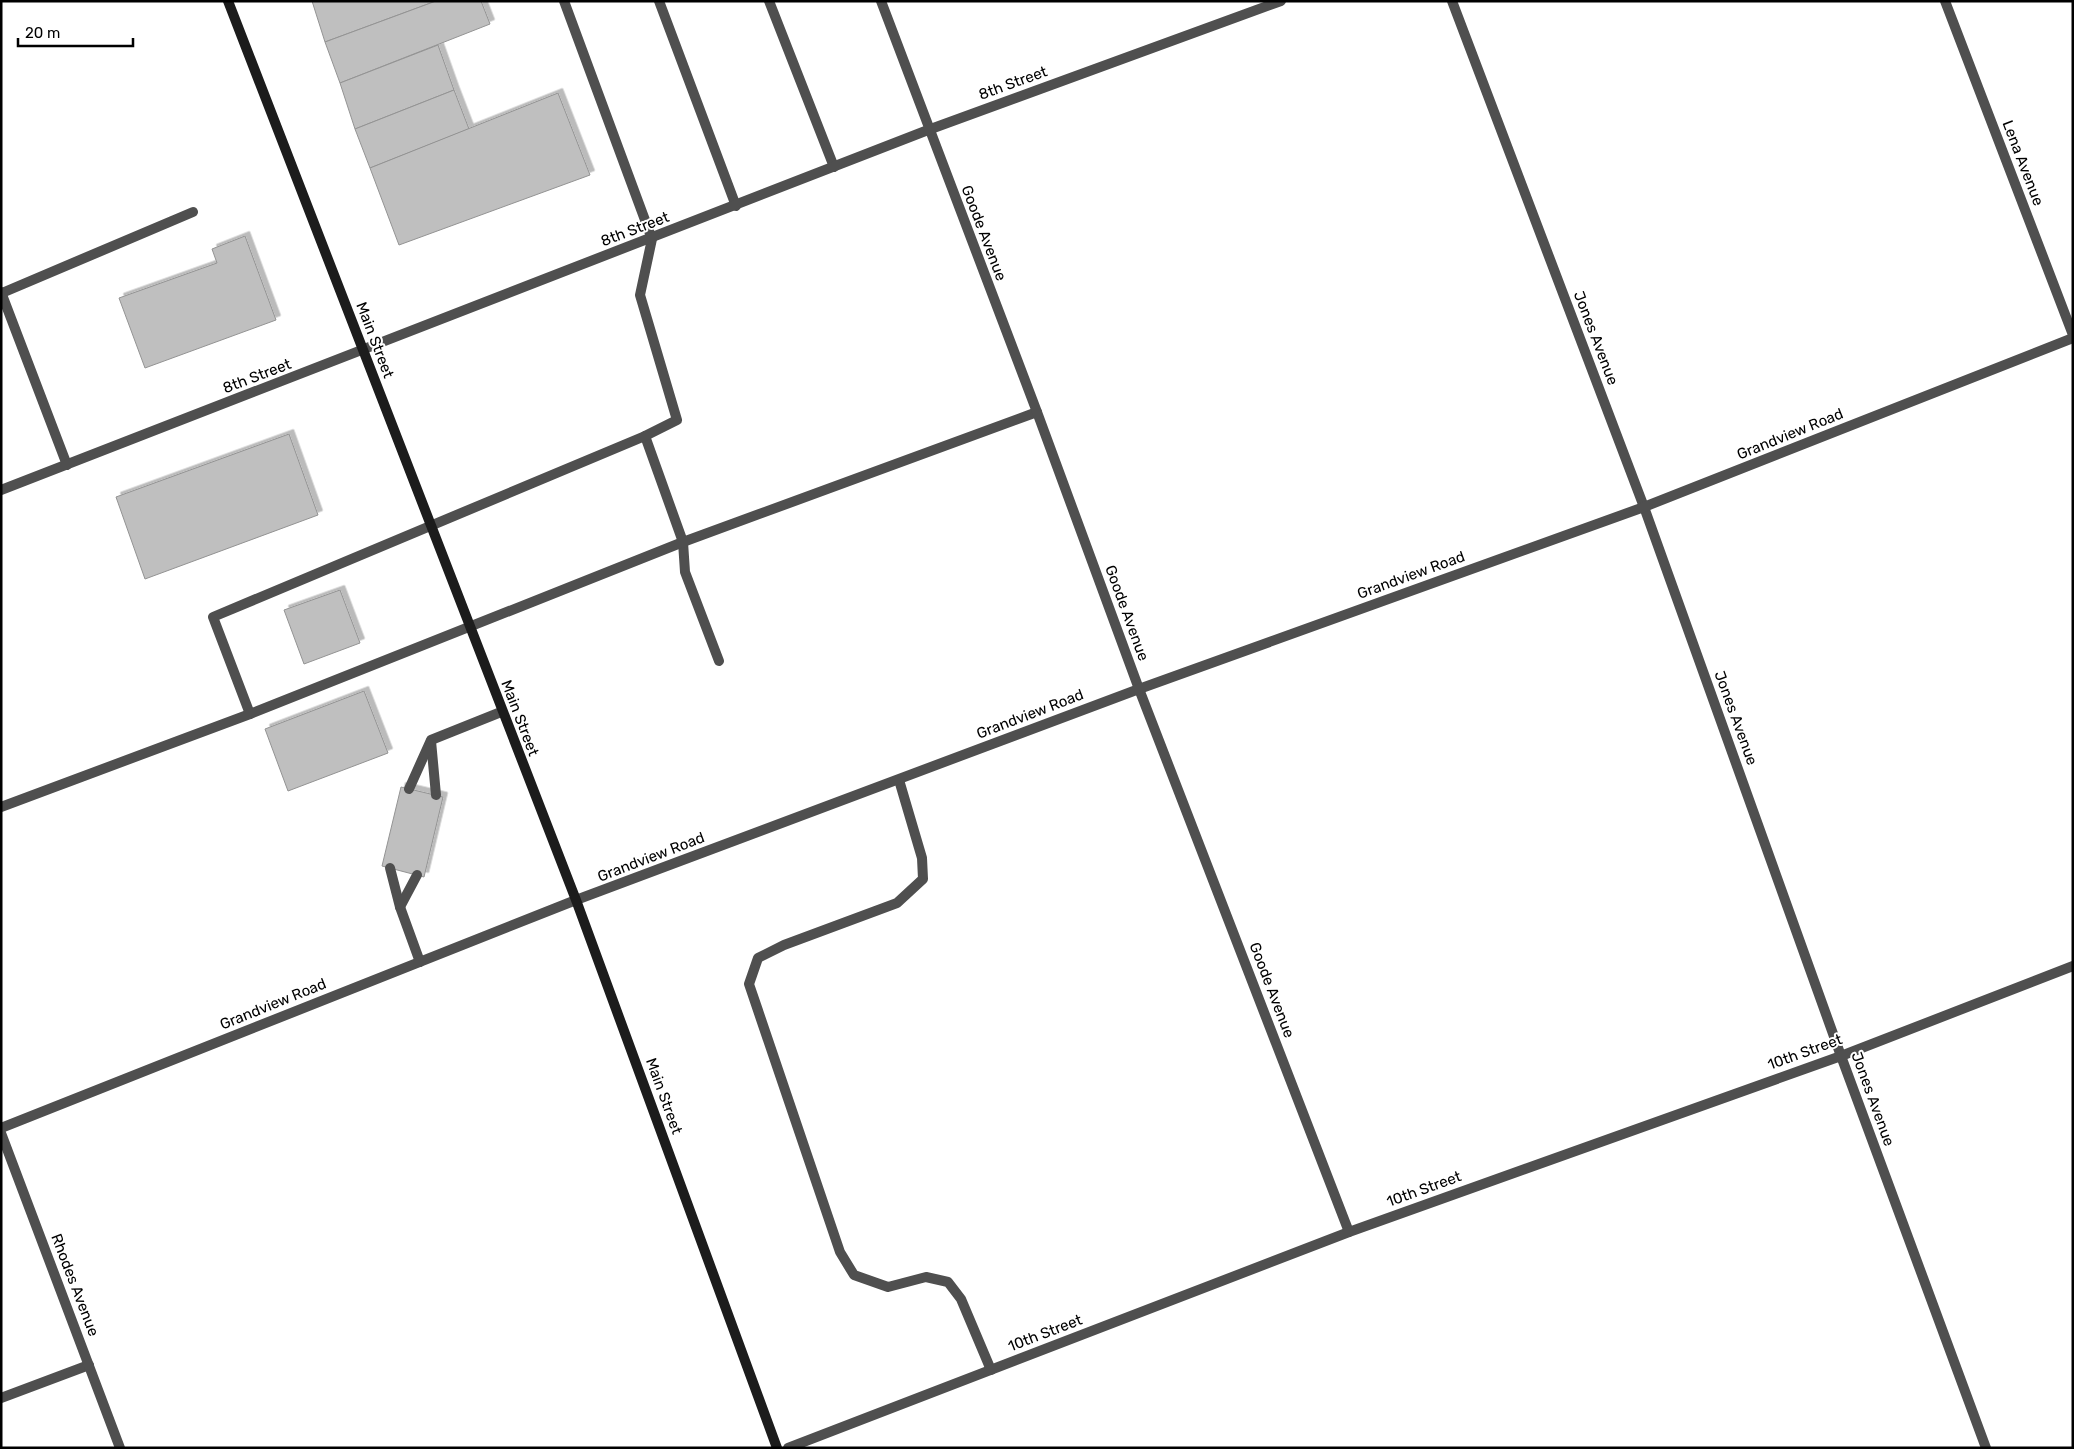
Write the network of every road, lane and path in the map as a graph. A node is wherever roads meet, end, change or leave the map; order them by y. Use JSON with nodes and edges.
{"nodes":[{"id":1,"x":228,"y":1,"type":"edge"},
{"id":2,"x":564,"y":1,"type":"edge"},
{"id":3,"x":659,"y":1,"type":"edge"},
{"id":4,"x":769,"y":1,"type":"edge"},
{"id":5,"x":881,"y":1,"type":"edge"},
{"id":6,"x":1281,"y":1,"type":"edge"},
{"id":7,"x":1452,"y":1,"type":"edge"},
{"id":8,"x":1945,"y":1,"type":"edge"},
{"id":9,"x":928,"y":130,"type":"junction"},
{"id":10,"x":834,"y":167,"type":"junction"},
{"id":11,"x":736,"y":206,"type":"junction"},
{"id":12,"x":193,"y":212,"type":"dead end"},
{"id":13,"x":652,"y":239,"type":"junction"},
{"id":14,"x":1,"y":292,"type":"edge"},
{"id":15,"x":2073,"y":337,"type":"edge"},
{"id":16,"x":363,"y":351,"type":"junction"},
{"id":17,"x":1037,"y":412,"type":"junction"},
{"id":18,"x":645,"y":436,"type":"junction"},
{"id":19,"x":66,"y":465,"type":"junction"},
{"id":20,"x":1,"y":490,"type":"edge"},
{"id":21,"x":1644,"y":507,"type":"junction"},
{"id":22,"x":431,"y":527,"type":"junction"},
{"id":23,"x":683,"y":542,"type":"junction"},
{"id":24,"x":468,"y":626,"type":"junction"},
{"id":25,"x":719,"y":661,"type":"dead end"},
{"id":26,"x":1139,"y":689,"type":"junction"},
{"id":27,"x":501,"y":712,"type":"junction"},
{"id":28,"x":250,"y":714,"type":"junction"},
{"id":29,"x":431,"y":740,"type":"junction"},
{"id":30,"x":900,"y":780,"type":"junction"},
{"id":31,"x":409,"y":789,"type":"dead end"},
{"id":32,"x":436,"y":796,"type":"dead end"},
{"id":33,"x":1,"y":806,"type":"edge"},
{"id":34,"x":390,"y":868,"type":"dead end"},
{"id":35,"x":417,"y":875,"type":"dead end"},
{"id":36,"x":576,"y":900,"type":"junction"},
{"id":37,"x":400,"y":908,"type":"junction"},
{"id":38,"x":420,"y":962,"type":"junction"},
{"id":39,"x":2073,"y":966,"type":"edge"},
{"id":40,"x":1841,"y":1056,"type":"junction"},
{"id":41,"x":1,"y":1128,"type":"edge"},
{"id":42,"x":1,"y":1133,"type":"edge"},
{"id":43,"x":1350,"y":1232,"type":"junction"},
{"id":44,"x":89,"y":1365,"type":"junction"},
{"id":45,"x":991,"y":1370,"type":"junction"},
{"id":46,"x":1,"y":1398,"type":"edge"},
{"id":47,"x":120,"y":1448,"type":"edge"},
{"id":48,"x":777,"y":1448,"type":"edge"},
{"id":49,"x":788,"y":1448,"type":"edge"},
{"id":50,"x":1986,"y":1448,"type":"edge"}],
"edges":[{"from":1,"to":16,"type":"main road","name":"Main Street"},
{"from":2,"to":13,"type":"street"},
{"from":3,"to":11,"type":"street"},
{"from":4,"to":10,"type":"street"},
{"from":5,"to":9,"type":"street","name":"Goode Avenue"},
{"from":6,"to":9,"type":"street","name":"8th Street"},
{"from":7,"to":21,"type":"street","name":"Jones Avenue"},
{"from":8,"to":15,"type":"street","name":"Lena Avenue"},
{"from":9,"to":10,"type":"street","name":"8th Street"},
{"from":9,"to":17,"type":"street","name":"Goode Avenue"},
{"from":10,"to":11,"type":"street","name":"8th Street"},
{"from":11,"to":13,"type":"street","name":"8th Street"},
{"from":12,"to":14,"type":"street"},
{"from":13,"to":16,"type":"street","name":"8th Street"},
{"from":13,"to":18,"type":"street"},
{"from":14,"to":19,"type":"street"},
{"from":15,"to":21,"type":"street","name":"Grandview Road"},
{"from":16,"to":19,"type":"street","name":"8th Street"},
{"from":16,"to":22,"type":"main road","name":"Main Street"},
{"from":17,"to":23,"type":"street"},
{"from":17,"to":26,"type":"street","name":"Goode Avenue"},
{"from":18,"to":22,"type":"street"},
{"from":18,"to":23,"type":"street"},
{"from":19,"to":20,"type":"street","name":"8th Street"},
{"from":21,"to":26,"type":"street","name":"Grandview Road"},
{"from":21,"to":40,"type":"street","name":"Jones Avenue"},
{"from":22,"to":24,"type":"main road","name":"Main Street"},
{"from":22,"to":28,"type":"street"},
{"from":23,"to":24,"type":"street"},
{"from":23,"to":25,"type":"street"},
{"from":24,"to":27,"type":"main road","name":"Main Street"},
{"from":24,"to":28,"type":"street"},
{"from":26,"to":30,"type":"street","name":"Grandview Road"},
{"from":26,"to":43,"type":"street","name":"Goode Avenue"},
{"from":27,"to":29,"type":"street"},
{"from":27,"to":36,"type":"main road","name":"Main Street"},
{"from":28,"to":33,"type":"street"},
{"from":29,"to":31,"type":"street"},
{"from":29,"to":32,"type":"street"},
{"from":30,"to":36,"type":"street","name":"Grandview Road"},
{"from":30,"to":45,"type":"street"},
{"from":34,"to":37,"type":"street"},
{"from":35,"to":37,"type":"street"},
{"from":36,"to":38,"type":"street","name":"Grandview Road"},
{"from":36,"to":48,"type":"main road","name":"Main Street"},
{"from":37,"to":38,"type":"street"},
{"from":38,"to":41,"type":"street","name":"Grandview Road"},
{"from":39,"to":40,"type":"street","name":"10th Street"},
{"from":40,"to":43,"type":"street","name":"10th Street"},
{"from":40,"to":50,"type":"street","name":"Jones Avenue"},
{"from":42,"to":44,"type":"street","name":"Rhodes Avenue"},
{"from":43,"to":45,"type":"street","name":"10th Street"},
{"from":44,"to":46,"type":"street"},
{"from":44,"to":47,"type":"street","name":"Rhodes Avenue"},
{"from":45,"to":49,"type":"street","name":"10th Street"}]}
